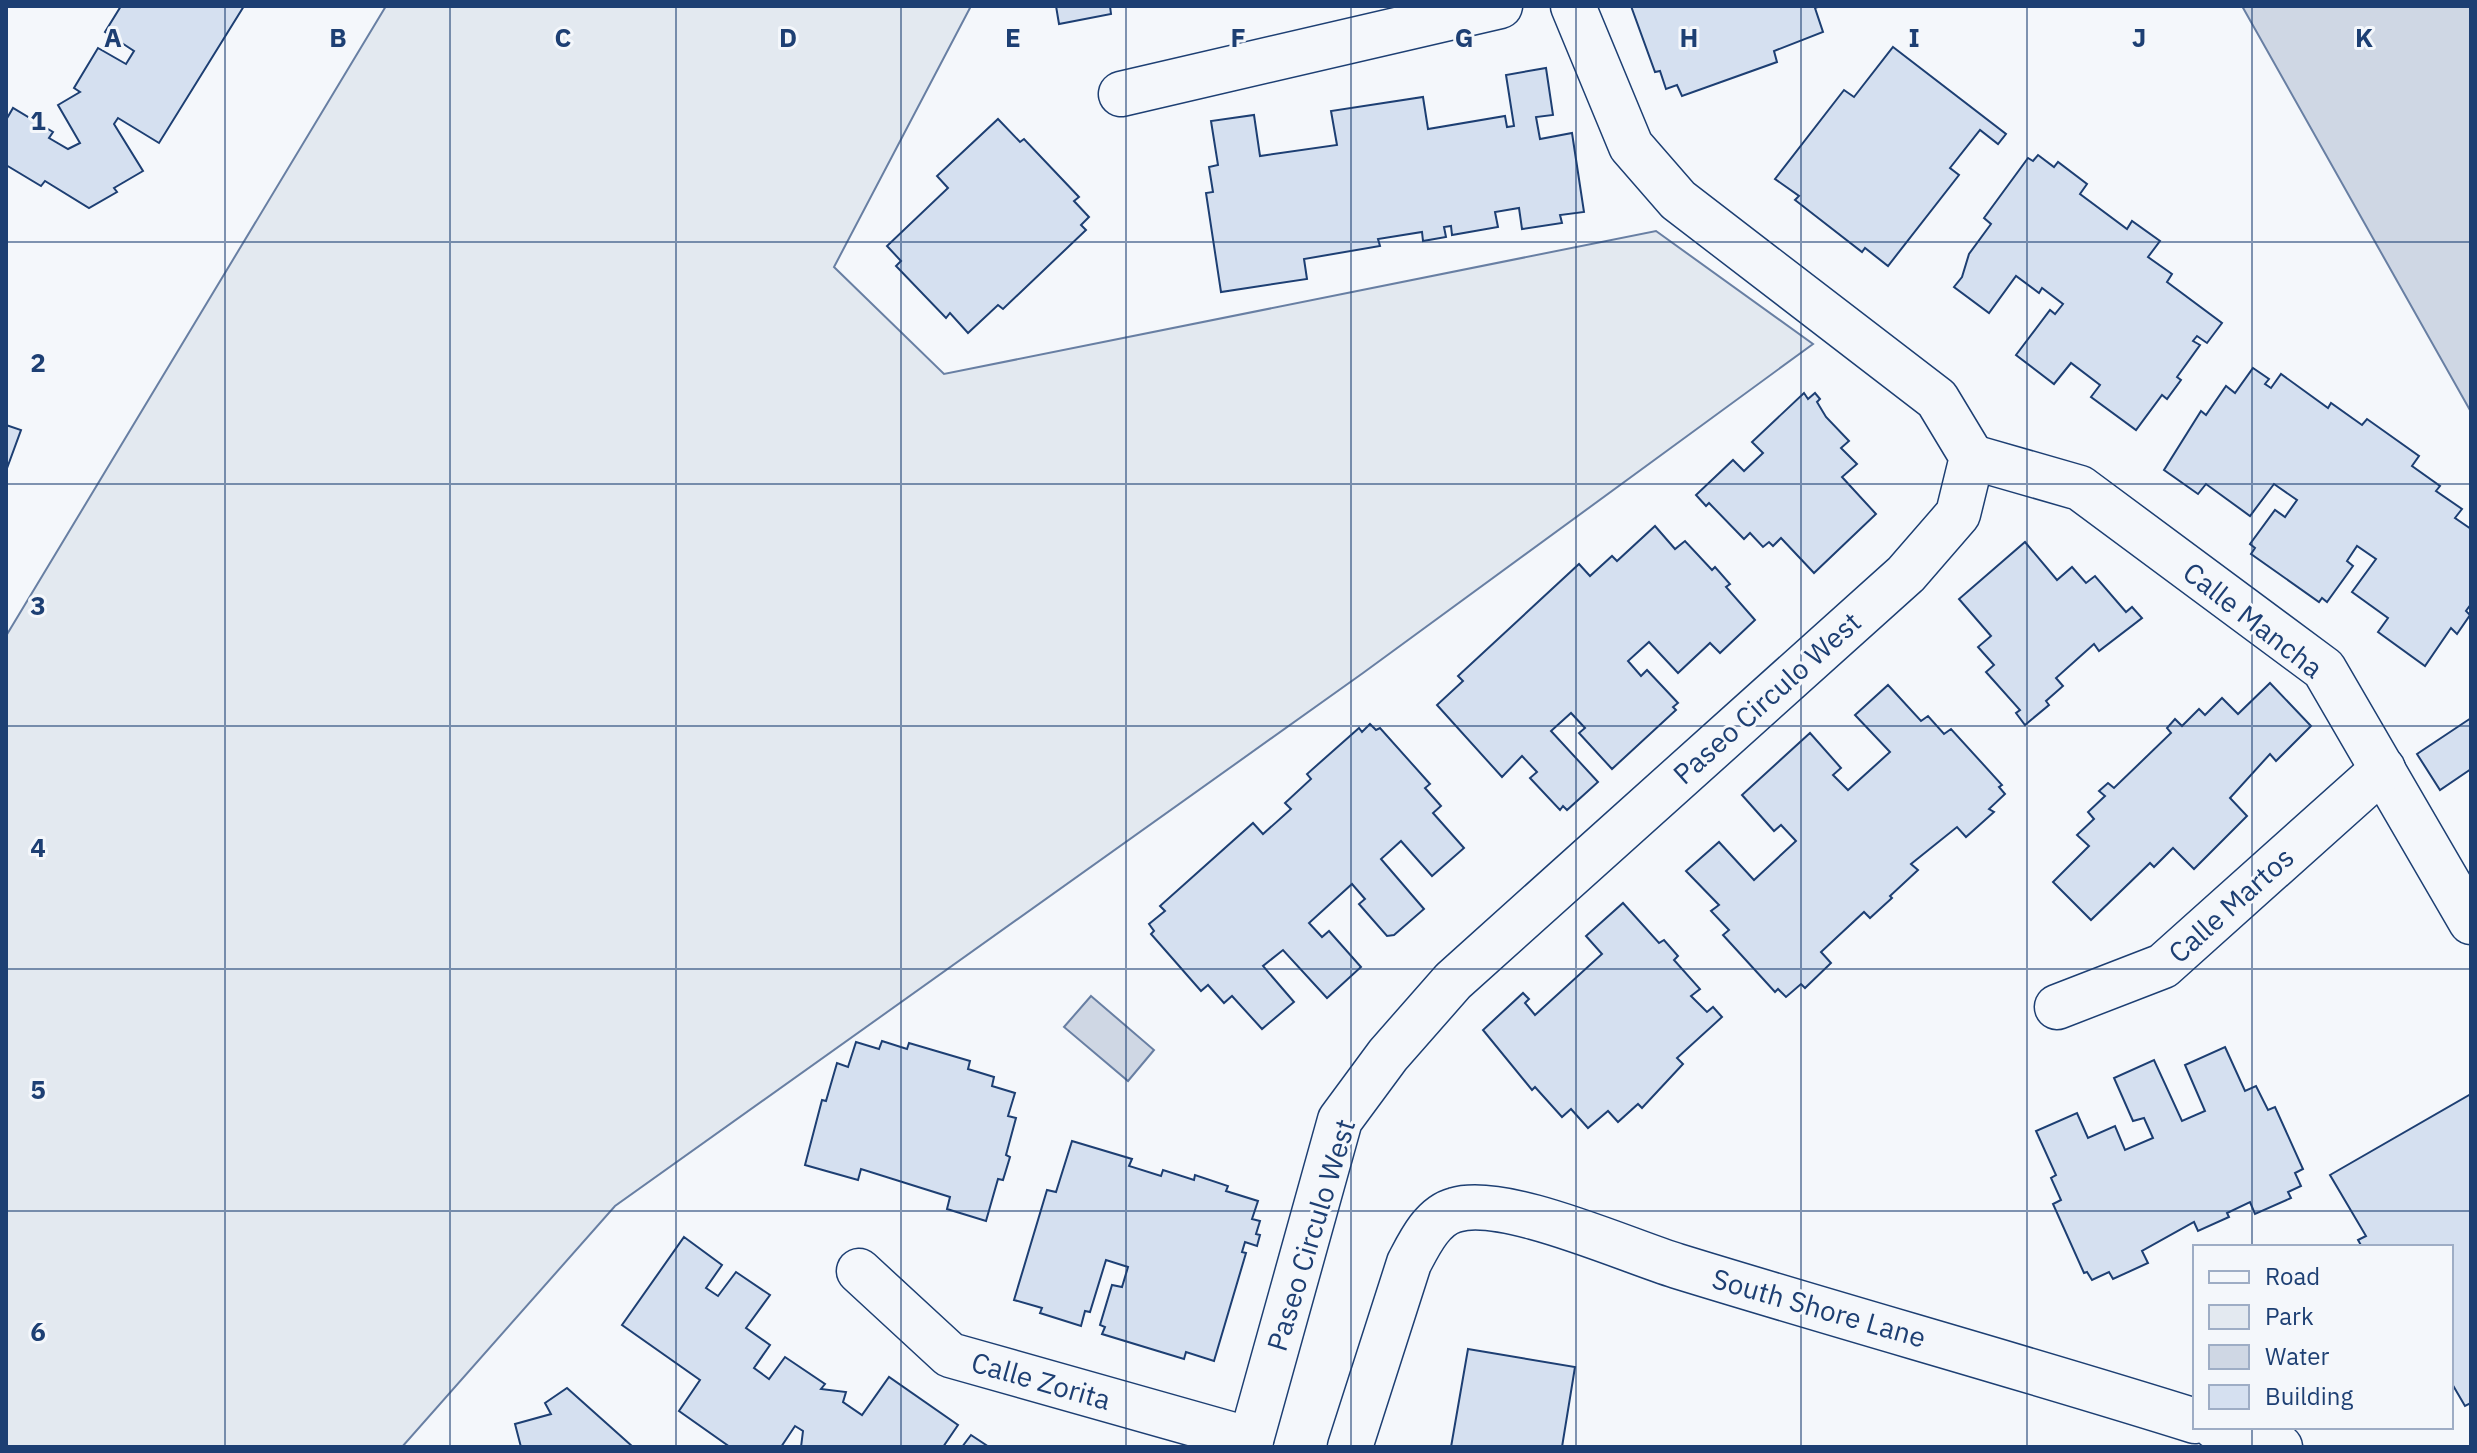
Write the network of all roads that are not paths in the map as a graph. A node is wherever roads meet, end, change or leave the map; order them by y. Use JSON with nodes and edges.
{"nodes":[{"id":1,"x":1500,"y":6,"type":"edge"},
{"id":2,"x":1573,"y":6,"type":"edge"},
{"id":3,"x":1121,"y":94,"type":"dead end"},
{"id":4,"x":1972,"y":457,"type":"junction"},
{"id":5,"x":2383,"y":769,"type":"junction"},
{"id":6,"x":2471,"y":922,"type":"edge"},
{"id":7,"x":2057,"y":1007,"type":"dead end"},
{"id":8,"x":859,"y":1271,"type":"dead end"},
{"id":9,"x":2193,"y":1420,"type":"edge"},
{"id":10,"x":2220,"y":1429,"type":"edge"},
{"id":11,"x":1250,"y":1443,"type":"edge"},
{"id":12,"x":2264,"y":1445,"type":"edge"},
{"id":13,"x":1350,"y":1447,"type":"edge"}],
"edges":[{"from":1,"to":3,"type":"street"},
{"from":2,"to":4,"type":"street"},
{"from":4,"to":5,"type":"street","name":"Calle Mancha"},
{"from":4,"to":11,"type":"street","name":"Paseo Circulo West"},
{"from":5,"to":6,"type":"street","name":"Calle Mancha"},
{"from":5,"to":7,"type":"street","name":"Calle Martos"},
{"from":8,"to":11,"type":"street","name":"Calle Zorita"},
{"from":9,"to":13,"type":"street","name":"South Shore Lane"},
{"from":10,"to":12,"type":"street"}]}
